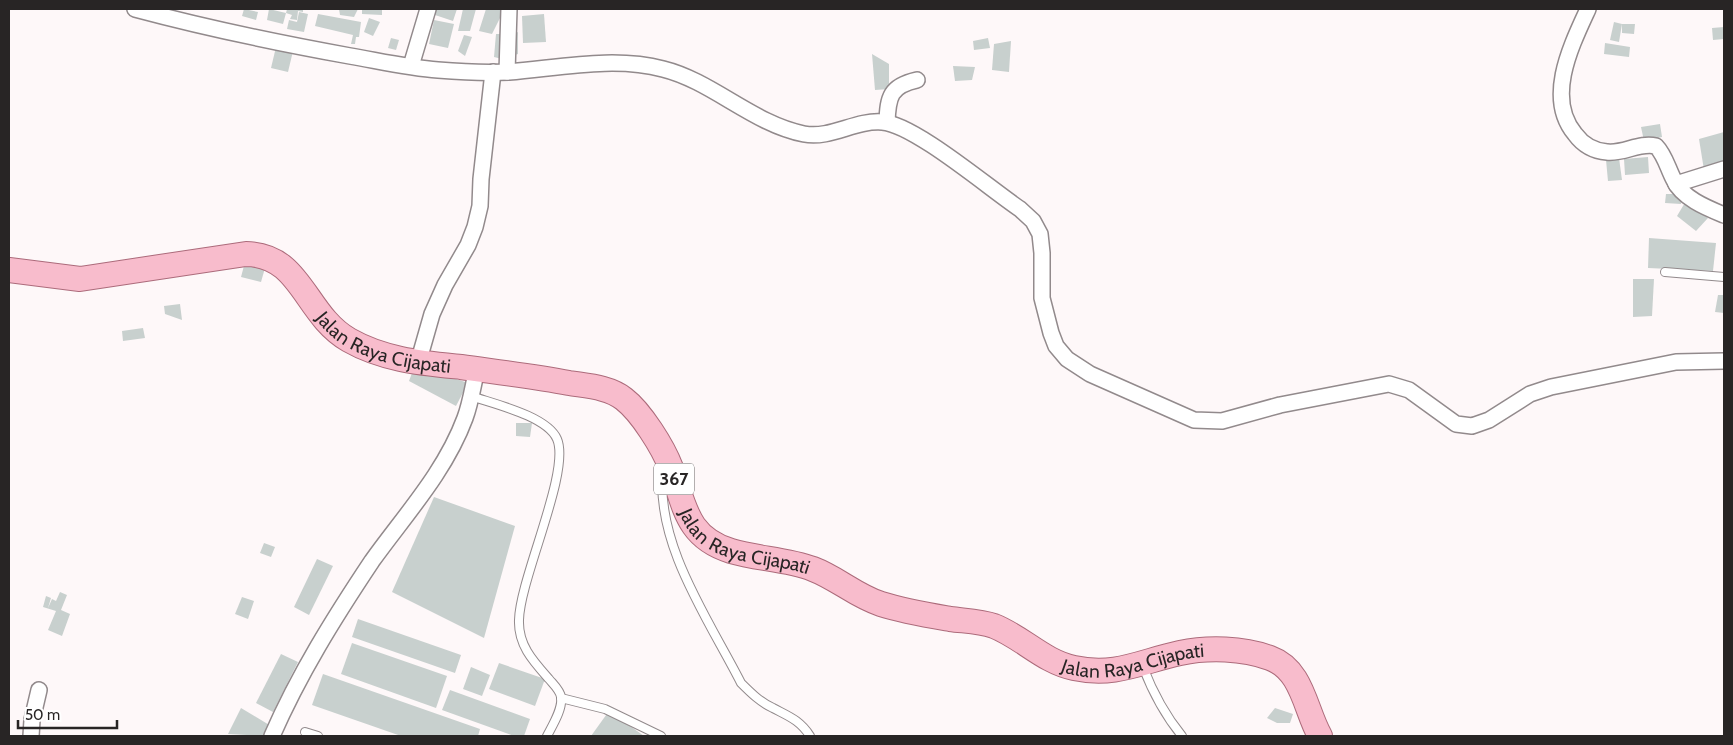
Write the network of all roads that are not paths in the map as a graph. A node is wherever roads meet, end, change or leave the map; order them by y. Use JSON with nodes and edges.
{"nodes":[{"id":1,"x":135,"y":9,"type":"edge"},
{"id":2,"x":428,"y":9,"type":"edge"},
{"id":3,"x":509,"y":9,"type":"edge"},
{"id":4,"x":1588,"y":9,"type":"edge"},
{"id":5,"x":411,"y":66,"type":"junction"},
{"id":6,"x":500,"y":72,"type":"junction"},
{"id":7,"x":917,"y":80,"type":"dead end"},
{"id":8,"x":887,"y":122,"type":"junction"},
{"id":9,"x":1724,"y":169,"type":"edge"},
{"id":10,"x":1676,"y":184,"type":"junction"},
{"id":11,"x":1724,"y":215,"type":"edge"},
{"id":12,"x":9,"y":270,"type":"edge"},
{"id":13,"x":1665,"y":272,"type":"dead end"},
{"id":14,"x":1724,"y":277,"type":"edge"},
{"id":15,"x":1724,"y":361,"type":"edge"},
{"id":16,"x":418,"y":363,"type":"junction"},
{"id":17,"x":477,"y":370,"type":"junction"},
{"id":18,"x":471,"y":396,"type":"junction"},
{"id":19,"x":664,"y":454,"type":"junction"},
{"id":20,"x":1142,"y":665,"type":"junction"},
{"id":21,"x":39,"y":690,"type":"dead end"},
{"id":22,"x":561,"y":698,"type":"junction"},
{"id":23,"x":305,"y":732,"type":"dead end"},
{"id":24,"x":31,"y":736,"type":"edge"},
{"id":25,"x":272,"y":736,"type":"edge"},
{"id":26,"x":318,"y":736,"type":"edge"},
{"id":27,"x":547,"y":736,"type":"edge"},
{"id":28,"x":661,"y":736,"type":"edge"},
{"id":29,"x":810,"y":736,"type":"edge"},
{"id":30,"x":1182,"y":736,"type":"edge"},
{"id":31,"x":1320,"y":736,"type":"edge"}],
"edges":[{"from":1,"to":5,"type":"street"},
{"from":2,"to":5,"type":"street"},
{"from":3,"to":6,"type":"street"},
{"from":4,"to":10,"type":"street"},
{"from":5,"to":6,"type":"street"},
{"from":6,"to":8,"type":"street"},
{"from":6,"to":16,"type":"street"},
{"from":7,"to":8,"type":"street"},
{"from":8,"to":15,"type":"street"},
{"from":9,"to":10,"type":"street"},
{"from":10,"to":11,"type":"street"},
{"from":12,"to":16,"type":"main road","name":"Jalan Raya Cijapati","number":"367"},
{"from":13,"to":14,"type":"lane"},
{"from":16,"to":17,"type":"main road","name":"Jalan Raya Cijapati","number":"367"},
{"from":17,"to":18,"type":"street"},
{"from":17,"to":19,"type":"main road","name":"Jalan Raya Cijapati","number":"367"},
{"from":18,"to":22,"type":"lane"},
{"from":18,"to":25,"type":"street"},
{"from":19,"to":20,"type":"main road","name":"Jalan Raya Cijapati","number":"367"},
{"from":19,"to":29,"type":"lane"},
{"from":20,"to":30,"type":"lane"},
{"from":20,"to":31,"type":"main road","name":"Jalan Raya Cijapati","number":"367"},
{"from":21,"to":24,"type":"street"},
{"from":22,"to":27,"type":"lane"},
{"from":22,"to":28,"type":"lane"},
{"from":23,"to":26,"type":"lane"}]}
